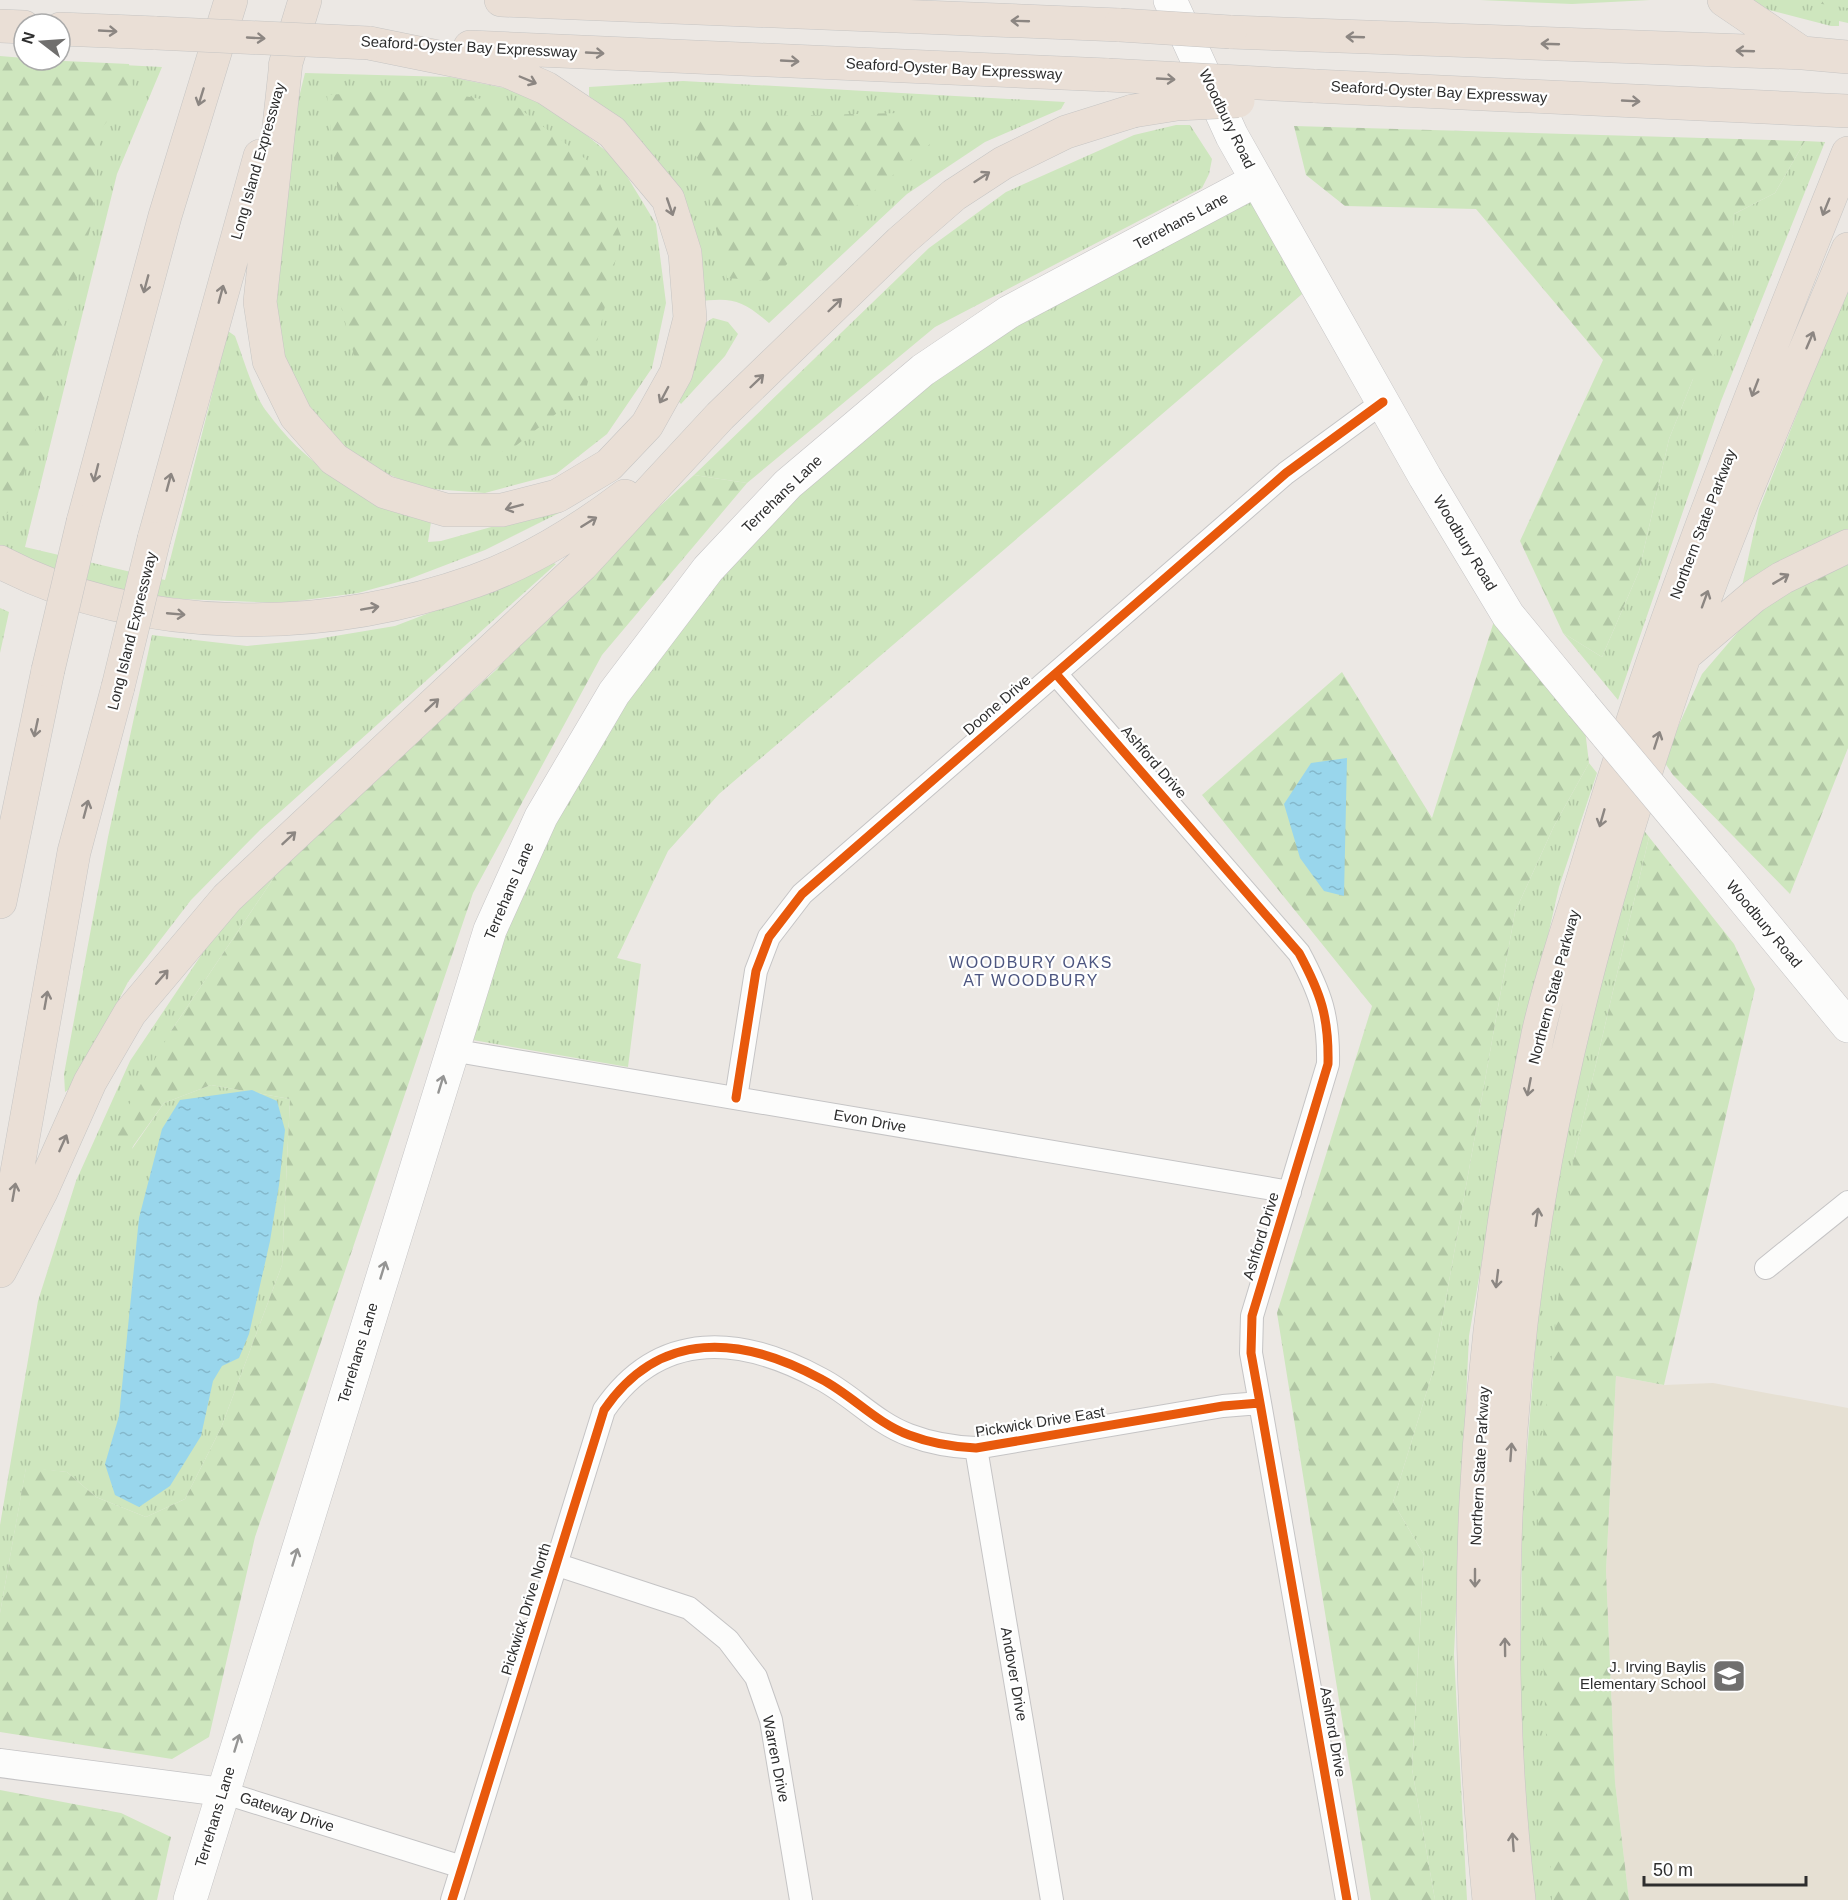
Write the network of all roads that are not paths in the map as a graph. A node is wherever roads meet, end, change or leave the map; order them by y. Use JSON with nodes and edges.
{"nodes":[{"id":1,"x":229,"y":0,"type":"edge"},
{"id":2,"x":305,"y":0,"type":"edge"},
{"id":3,"x":501,"y":0,"type":"edge"},
{"id":4,"x":1042,"y":0,"type":"edge"},
{"id":5,"x":1170,"y":0,"type":"edge"},
{"id":6,"x":1724,"y":0,"type":"edge"},
{"id":7,"x":1120,"y":25,"type":"junction"},
{"id":8,"x":72,"y":30,"type":"edge"},
{"id":9,"x":369,"y":43,"type":"junction"},
{"id":10,"x":1803,"y":54,"type":"junction"},
{"id":11,"x":1843,"y":57,"type":"edge"},
{"id":12,"x":286,"y":62,"type":"junction"},
{"id":13,"x":1318,"y":95,"type":"junction"},
{"id":14,"x":1834,"y":110,"type":"edge"},
{"id":15,"x":1848,"y":153,"type":"edge"},
{"id":16,"x":1257,"y":180,"type":"junction"},
{"id":17,"x":1848,"y":249,"type":"edge"},
{"id":18,"x":1383,"y":402,"type":"junction"},
{"id":19,"x":720,"y":416,"type":"junction"},
{"id":20,"x":1848,"y":546,"type":"edge"},
{"id":21,"x":0,"y":562,"type":"edge"},
{"id":22,"x":1685,"y":654,"type":"junction"},
{"id":23,"x":1056,"y":674,"type":"junction"},
{"id":24,"x":0,"y":902,"type":"edge"},
{"id":25,"x":1848,"y":1026,"type":"edge"},
{"id":26,"x":451,"y":1050,"type":"junction"},
{"id":27,"x":736,"y":1098,"type":"junction"},
{"id":28,"x":1290,"y":1192,"type":"junction"},
{"id":29,"x":1848,"y":1202,"type":"edge"},
{"id":30,"x":1766,"y":1268,"type":"dead end"},
{"id":31,"x":0,"y":1271,"type":"edge"},
{"id":32,"x":670,"y":1356,"type":"joint"},
{"id":33,"x":1260,"y":1403,"type":"junction"},
{"id":34,"x":976,"y":1448,"type":"junction"},
{"id":35,"x":555,"y":1564,"type":"junction"},
{"id":36,"x":0,"y":1763,"type":"edge"},
{"id":37,"x":222,"y":1792,"type":"junction"},
{"id":38,"x":462,"y":1867,"type":"junction"},
{"id":39,"x":190,"y":1900,"type":"edge"},
{"id":40,"x":452,"y":1900,"type":"edge"},
{"id":41,"x":801,"y":1900,"type":"edge"},
{"id":42,"x":1052,"y":1900,"type":"edge"},
{"id":43,"x":1347,"y":1900,"type":"edge"},
{"id":44,"x":1489,"y":1900,"type":"edge"},
{"id":45,"x":1519,"y":1900,"type":"edge"}],
"edges":[{"from":1,"to":24,"type":"highway","one_way":true,"bridge":true},
{"from":2,"to":12,"type":"highway","name":"Long Island Expressway"},
{"from":7,"to":3,"type":"highway","one_way":true},
{"from":4,"to":7,"type":"highway"},
{"from":5,"to":16,"type":"main road","name":"Woodbury Road"},
{"from":6,"to":10,"type":"highway"},
{"from":10,"to":7,"type":"highway","one_way":true,"bridge":true},
{"from":8,"to":9,"type":"highway","name":"Seaford-Oyster Bay Expressway","one_way":true,"bridge":true},
{"from":9,"to":12,"type":"highway","one_way":true},
{"from":9,"to":13,"type":"highway","name":"Seaford-Oyster Bay Expressway","one_way":true,"bridge":true},
{"from":10,"to":11,"type":"highway"},
{"from":31,"to":12,"type":"highway","name":"Long Island Expressway","one_way":true,"bridge":true},
{"from":13,"to":14,"type":"highway","one_way":true},
{"from":19,"to":13,"type":"highway","one_way":true,"bridge":true},
{"from":15,"to":44,"type":"highway","name":"Northern State Parkway","one_way":true},
{"from":16,"to":18,"type":"main road","name":"Woodbury Road"},
{"from":16,"to":26,"type":"main road","name":"Terrehans Lane"},
{"from":22,"to":17,"type":"highway","name":"Northern State Parkway","one_way":true},
{"from":18,"to":23,"type":"street","name":"Doone Drive"},
{"from":18,"to":25,"type":"main road","name":"Woodbury Road","bridge":true},
{"from":21,"to":19,"type":"highway","one_way":true},
{"from":31,"to":19,"type":"highway","one_way":true},
{"from":22,"to":20,"type":"highway","one_way":true},
{"from":45,"to":22,"type":"highway","name":"Northern State Parkway","one_way":true},
{"from":23,"to":27,"type":"street","name":"Doone Drive"},
{"from":23,"to":28,"type":"street","name":"Ashford Drive"},
{"from":26,"to":27,"type":"street","name":"Evon Drive"},
{"from":37,"to":26,"type":"main road","name":"Terrehans Lane","one_way":true},
{"from":27,"to":28,"type":"street","name":"Evon Drive"},
{"from":28,"to":33,"type":"street","name":"Ashford Drive"},
{"from":29,"to":30,"type":"street"},
{"from":32,"to":34,"type":"street","name":"Pickwick Drive East"},
{"from":32,"to":35,"type":"street","name":"Pickwick Drive North"},
{"from":33,"to":34,"type":"street","name":"Pickwick Drive East"},
{"from":33,"to":43,"type":"street","name":"Ashford Drive"},
{"from":34,"to":42,"type":"street","name":"Andover Drive"},
{"from":35,"to":38,"type":"street","name":"Pickwick Drive North"},
{"from":35,"to":41,"type":"street","name":"Warren Drive"},
{"from":36,"to":37,"type":"street","name":"Gateway Drive"},
{"from":37,"to":38,"type":"street","name":"Gateway Drive"},
{"from":37,"to":39,"type":"main road","name":"Terrehans Lane"},
{"from":38,"to":40,"type":"street","name":"Pickwick Drive North"}]}
